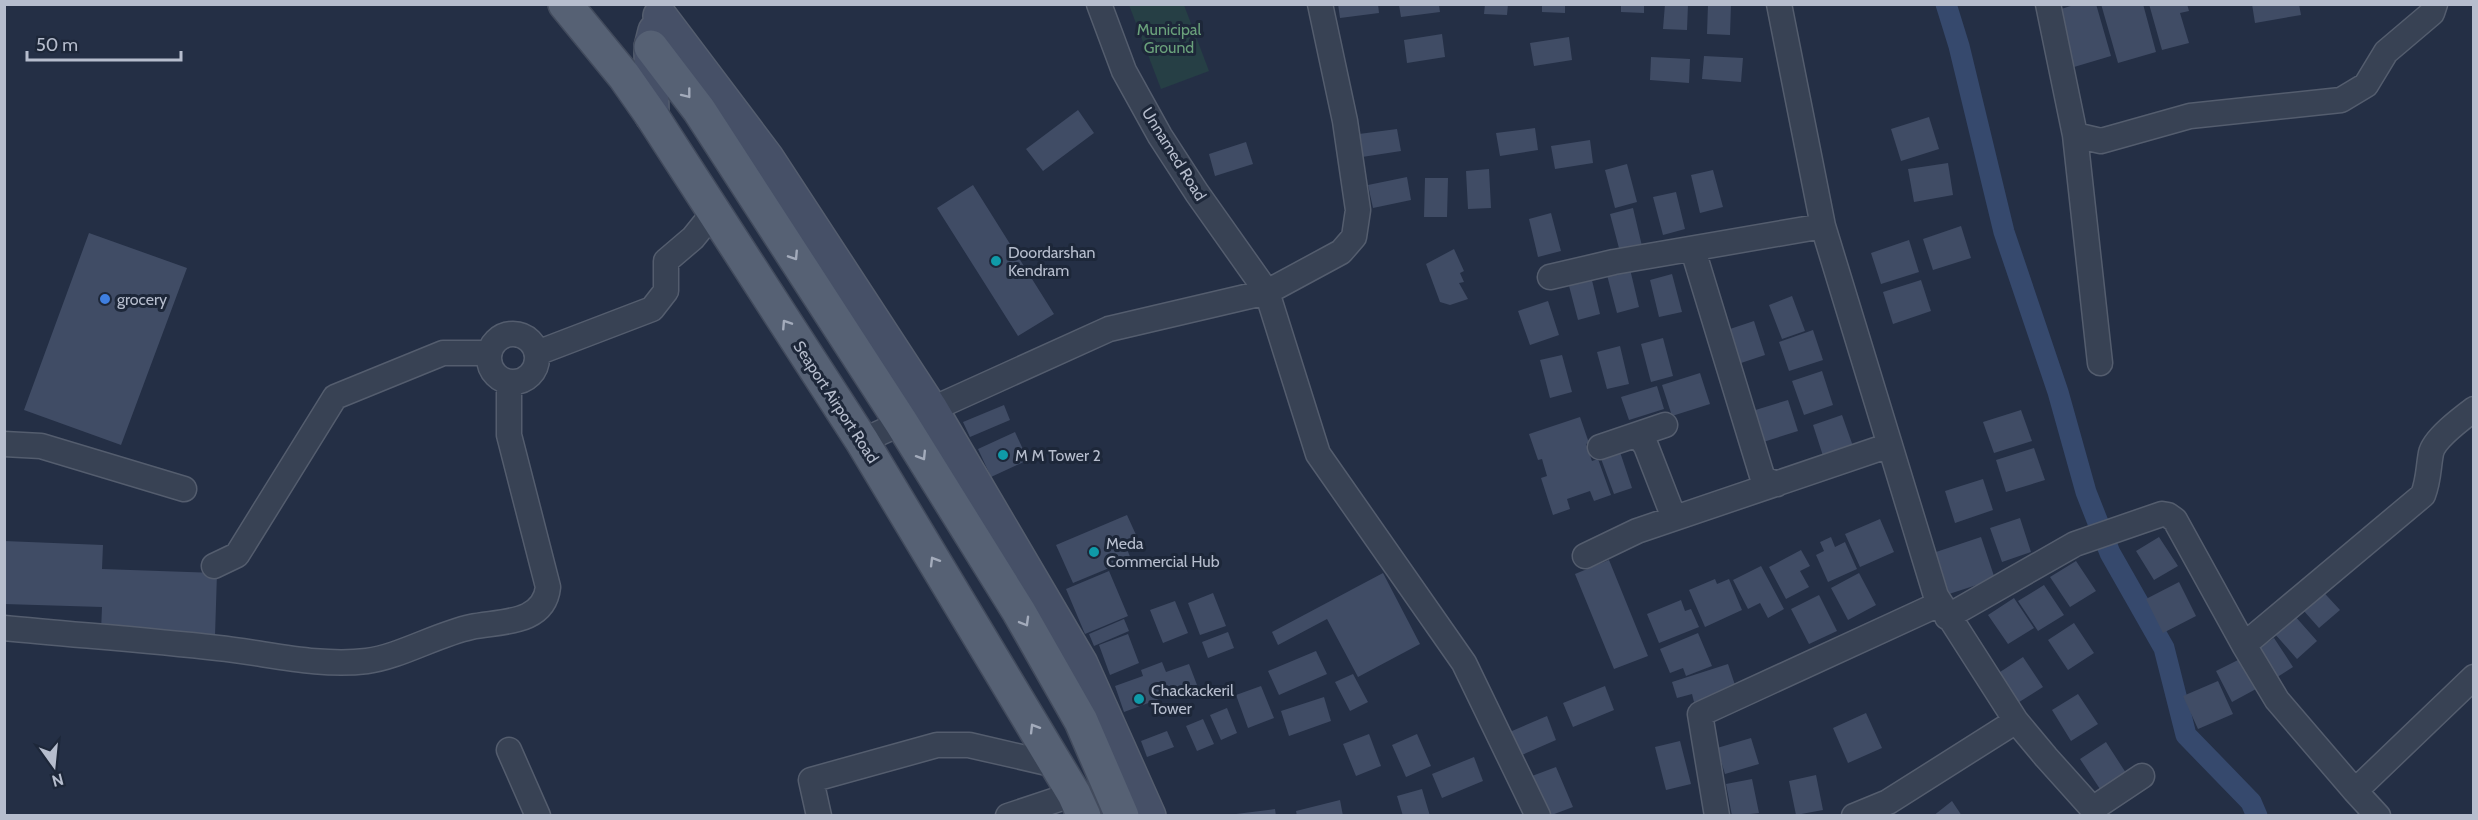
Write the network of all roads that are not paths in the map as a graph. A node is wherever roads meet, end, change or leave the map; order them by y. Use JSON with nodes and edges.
{"nodes":[{"id":1,"x":566,"y":4,"type":"edge"},
{"id":2,"x":1099,"y":4,"type":"edge"},
{"id":3,"x":1320,"y":4,"type":"edge"},
{"id":4,"x":1779,"y":4,"type":"edge"},
{"id":5,"x":2048,"y":4,"type":"edge"},
{"id":6,"x":2435,"y":4,"type":"edge"},
{"id":7,"x":654,"y":10,"type":"edge"},
{"id":8,"x":651,"y":47,"type":"junction"},
{"id":9,"x":652,"y":116,"type":"junction"},
{"id":10,"x":2075,"y":135,"type":"junction"},
{"id":11,"x":714,"y":212,"type":"junction"},
{"id":12,"x":1823,"y":226,"type":"junction"},
{"id":13,"x":1693,"y":250,"type":"junction"},
{"id":14,"x":1550,"y":277,"type":"dead end"},
{"id":15,"x":1267,"y":292,"type":"junction"},
{"id":16,"x":489,"y":353,"type":"junction"},
{"id":17,"x":537,"y":353,"type":"junction"},
{"id":18,"x":2100,"y":363,"type":"dead end"},
{"id":19,"x":509,"y":383,"type":"junction"},
{"id":20,"x":931,"y":409,"type":"junction"},
{"id":21,"x":2474,"y":409,"type":"edge"},
{"id":22,"x":901,"y":422,"type":"junction"},
{"id":23,"x":1665,"y":425,"type":"dead end"},
{"id":24,"x":1638,"y":435,"type":"junction"},
{"id":25,"x":862,"y":441,"type":"junction"},
{"id":26,"x":4,"y":444,"type":"edge"},
{"id":27,"x":1890,"y":446,"type":"junction"},
{"id":28,"x":1600,"y":447,"type":"dead end"},
{"id":29,"x":1777,"y":484,"type":"junction"},
{"id":30,"x":184,"y":489,"type":"dead end"},
{"id":31,"x":1674,"y":518,"type":"junction"},
{"id":32,"x":1584,"y":556,"type":"dead end"},
{"id":33,"x":214,"y":566,"type":"dead end"},
{"id":34,"x":1943,"y":610,"type":"junction"},
{"id":35,"x":4,"y":628,"type":"edge"},
{"id":36,"x":2244,"y":645,"type":"junction"},
{"id":37,"x":2474,"y":677,"type":"edge"},
{"id":38,"x":2016,"y":721,"type":"junction"},
{"id":39,"x":509,"y":750,"type":"dead end"},
{"id":40,"x":1056,"y":765,"type":"junction"},
{"id":41,"x":2142,"y":776,"type":"dead end"},
{"id":42,"x":2355,"y":791,"type":"junction"},
{"id":43,"x":1079,"y":805,"type":"edge"},
{"id":44,"x":814,"y":814,"type":"edge"},
{"id":45,"x":538,"y":816,"type":"edge"},
{"id":46,"x":1008,"y":816,"type":"edge"},
{"id":47,"x":1122,"y":816,"type":"edge"},
{"id":48,"x":1149,"y":816,"type":"edge"},
{"id":49,"x":1538,"y":816,"type":"edge"},
{"id":50,"x":1717,"y":816,"type":"edge"},
{"id":51,"x":1854,"y":816,"type":"edge"},
{"id":52,"x":2378,"y":816,"type":"edge"}],
"edges":[{"from":1,"to":9,"type":"main road","name":"Seaport Airport Road"},
{"from":2,"to":15,"type":"street","name":"Unnamed Road"},
{"from":3,"to":15,"type":"street"},
{"from":4,"to":12,"type":"street"},
{"from":5,"to":10,"type":"street"},
{"from":6,"to":10,"type":"street"},
{"from":7,"to":8,"type":"street"},
{"from":7,"to":20,"type":"street"},
{"from":8,"to":9,"type":"street"},
{"from":8,"to":22,"type":"main road","one_way":true},
{"from":9,"to":11,"type":"main road","name":"Seaport Airport Road"},
{"from":10,"to":18,"type":"street"},
{"from":11,"to":17,"type":"street"},
{"from":25,"to":11,"type":"main road","name":"Seaport Airport Road","one_way":true},
{"from":12,"to":13,"type":"street"},
{"from":12,"to":27,"type":"street"},
{"from":13,"to":14,"type":"street"},
{"from":13,"to":29,"type":"street"},
{"from":15,"to":20,"type":"street"},
{"from":15,"to":49,"type":"street","name":"Unnamed Road"},
{"from":16,"to":17,"type":"street"},
{"from":16,"to":19,"type":"street"},
{"from":16,"to":33,"type":"street"},
{"from":17,"to":19,"type":"street"},
{"from":19,"to":35,"type":"street"},
{"from":20,"to":22,"type":"street"},
{"from":20,"to":48,"type":"street"},
{"from":21,"to":36,"type":"street"},
{"from":22,"to":25,"type":"street"},
{"from":22,"to":47,"type":"main road","one_way":true},
{"from":23,"to":24,"type":"street"},
{"from":24,"to":28,"type":"street"},
{"from":24,"to":31,"type":"street"},
{"from":40,"to":25,"type":"main road","name":"Seaport Airport Road","one_way":true},
{"from":26,"to":30,"type":"street"},
{"from":27,"to":29,"type":"street"},
{"from":27,"to":34,"type":"street"},
{"from":29,"to":31,"type":"street"},
{"from":31,"to":32,"type":"street"},
{"from":34,"to":36,"type":"street"},
{"from":34,"to":38,"type":"street"},
{"from":34,"to":50,"type":"street"},
{"from":36,"to":42,"type":"street"},
{"from":37,"to":42,"type":"street"},
{"from":38,"to":41,"type":"street"},
{"from":38,"to":51,"type":"street"},
{"from":39,"to":45,"type":"street"},
{"from":40,"to":43,"type":"main road","name":"Seaport Airport Road"},
{"from":40,"to":44,"type":"street"},
{"from":42,"to":52,"type":"street"},
{"from":43,"to":46,"type":"street"}]}
